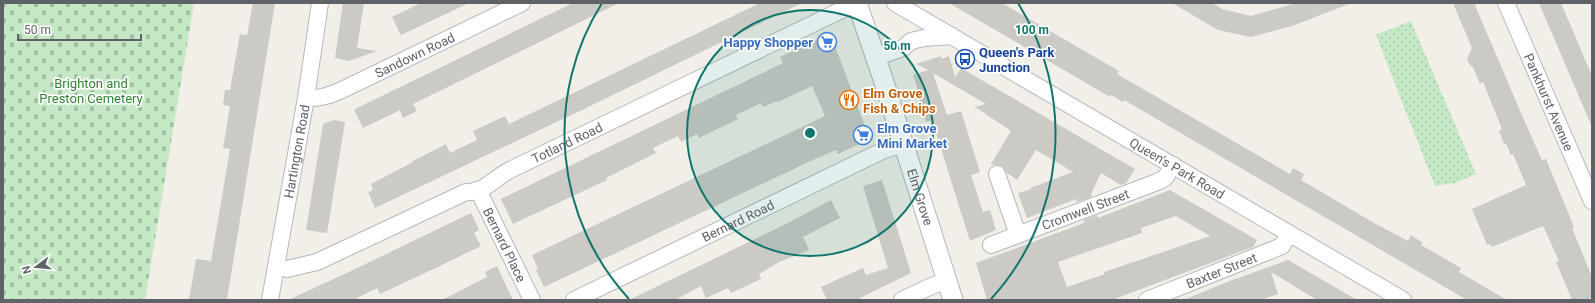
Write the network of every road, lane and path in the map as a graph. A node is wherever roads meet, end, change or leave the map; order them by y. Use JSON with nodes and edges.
{"nodes":[{"id":1,"x":320,"y":3,"type":"edge"},
{"id":2,"x":522,"y":3,"type":"edge"},
{"id":3,"x":856,"y":3,"type":"edge"},
{"id":4,"x":895,"y":3,"type":"edge"},
{"id":5,"x":1506,"y":3,"type":"edge"},
{"id":6,"x":952,"y":36,"type":"junction"},
{"id":7,"x":874,"y":58,"type":"junction"},
{"id":8,"x":306,"y":98,"type":"junction"},
{"id":9,"x":903,"y":144,"type":"junction"},
{"id":10,"x":1173,"y":165,"type":"junction"},
{"id":11,"x":997,"y":174,"type":"dead end"},
{"id":12,"x":476,"y":190,"type":"junction"},
{"id":13,"x":1592,"y":201,"type":"edge"},
{"id":14,"x":1289,"y":233,"type":"junction"},
{"id":15,"x":1018,"y":236,"type":"junction"},
{"id":16,"x":991,"y":245,"type":"dead end"},
{"id":17,"x":276,"y":267,"type":"junction"},
{"id":18,"x":947,"y":280,"type":"junction"},
{"id":19,"x":270,"y":300,"type":"edge"},
{"id":20,"x":532,"y":300,"type":"edge"},
{"id":21,"x":574,"y":300,"type":"edge"},
{"id":22,"x":902,"y":300,"type":"edge"},
{"id":23,"x":953,"y":300,"type":"edge"},
{"id":24,"x":1147,"y":300,"type":"edge"},
{"id":25,"x":1403,"y":300,"type":"edge"}],
"edges":[{"from":1,"to":8,"type":"street","name":"Hartington Road"},
{"from":2,"to":8,"type":"street","name":"Sandown Road"},
{"from":3,"to":7,"type":"street","name":"Elm Grove"},
{"from":3,"to":12,"type":"street","name":"Totland Road"},
{"from":4,"to":6,"type":"street","name":"Queen's Park Road"},
{"from":5,"to":13,"type":"street","name":"Pankhurst Avenue"},
{"from":6,"to":7,"type":"street"},
{"from":6,"to":10,"type":"street","name":"Queen's Park Road"},
{"from":7,"to":9,"type":"street","name":"Elm Grove"},
{"from":8,"to":17,"type":"street","name":"Hartington Road"},
{"from":9,"to":18,"type":"street","name":"Elm Grove"},
{"from":9,"to":21,"type":"street","name":"Bernard Road"},
{"from":10,"to":14,"type":"street","name":"Queen's Park Road"},
{"from":10,"to":15,"type":"street","name":"Cromwell Street"},
{"from":11,"to":15,"type":"street"},
{"from":12,"to":17,"type":"street","name":"Totland Road"},
{"from":12,"to":20,"type":"street","name":"Bernard Place"},
{"from":14,"to":24,"type":"street","name":"Baxter Street"},
{"from":14,"to":25,"type":"street","name":"Queen's Park Road"},
{"from":15,"to":16,"type":"street","name":"Cromwell Street"},
{"from":17,"to":19,"type":"street","name":"Hartington Road"},
{"from":18,"to":22,"type":"street"},
{"from":18,"to":23,"type":"street","name":"Elm Grove"}]}
